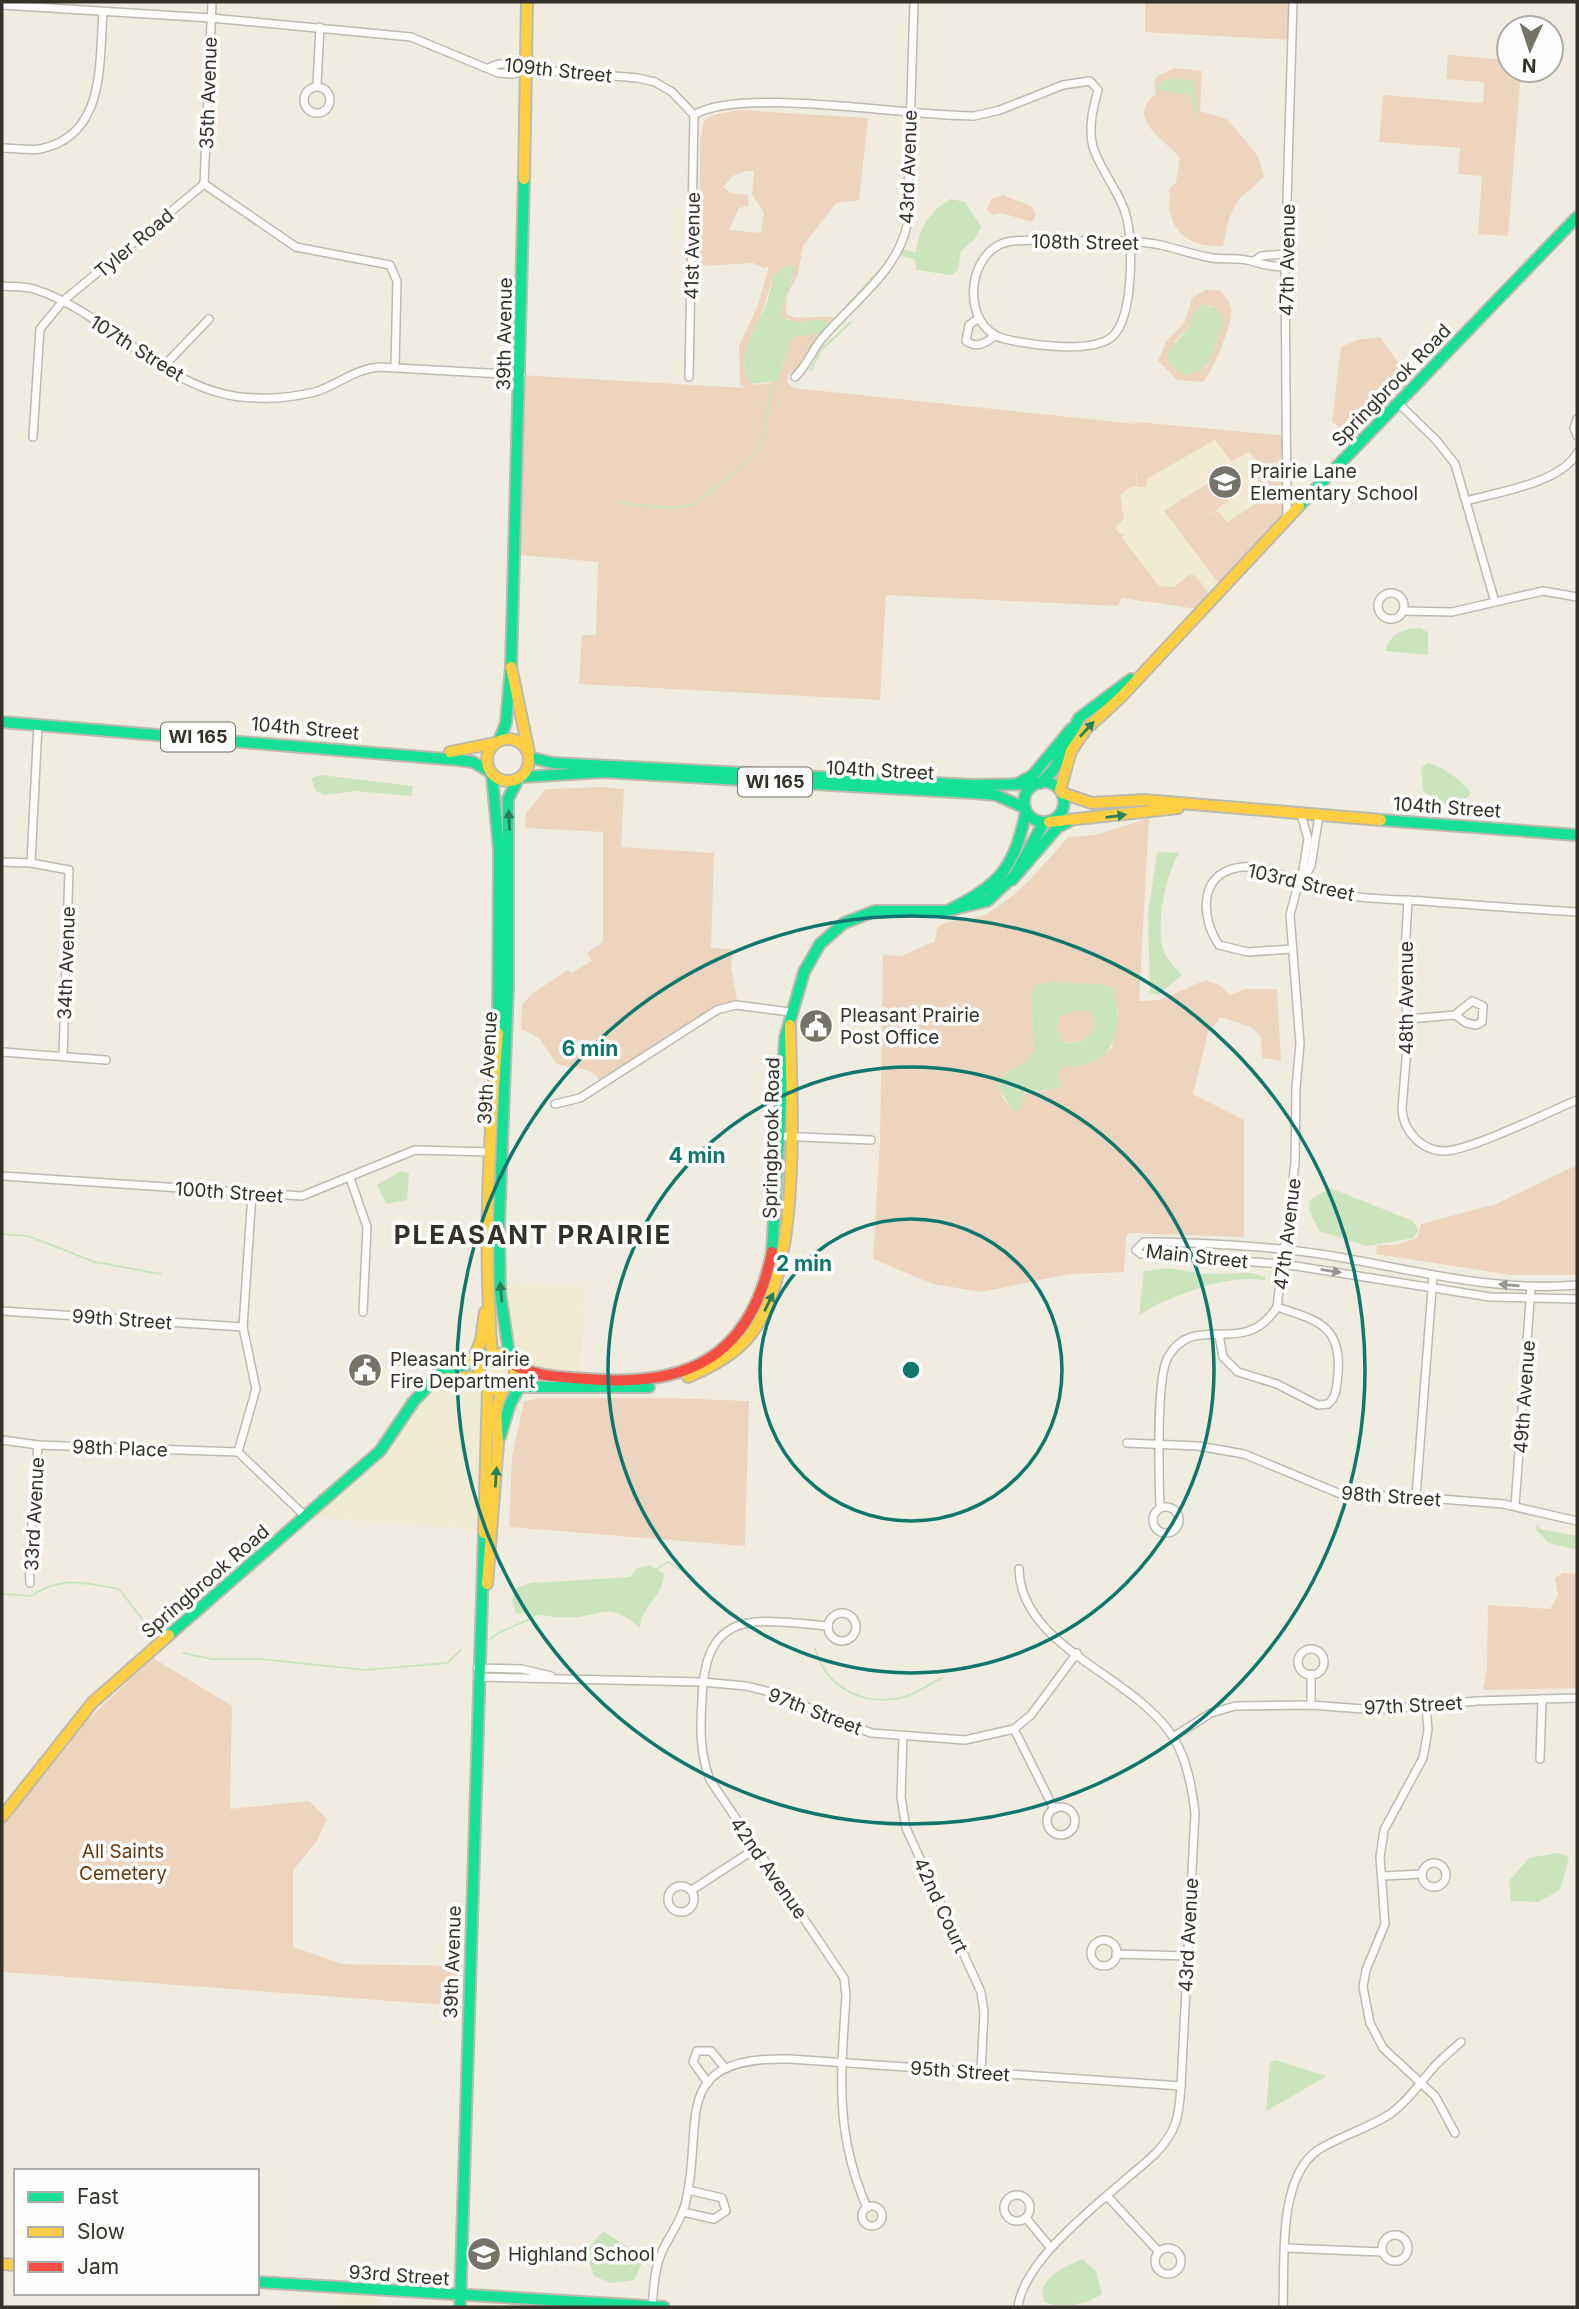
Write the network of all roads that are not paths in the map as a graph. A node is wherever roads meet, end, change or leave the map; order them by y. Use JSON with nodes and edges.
{"nodes":[{"id":1,"x":212,"y":2,"type":"edge"},
{"id":2,"x":527,"y":2,"type":"edge"},
{"id":3,"x":914,"y":2,"type":"edge"},
{"id":4,"x":1293,"y":2,"type":"edge"},
{"id":5,"x":2,"y":5,"type":"edge"},
{"id":6,"x":103,"y":12,"type":"junction"},
{"id":7,"x":211,"y":19,"type":"junction"},
{"id":8,"x":320,"y":27,"type":"junction"},
{"id":9,"x":524,"y":69,"type":"junction"},
{"id":10,"x":317,"y":85,"type":"dead end"},
{"id":11,"x":910,"y":113,"type":"junction"},
{"id":12,"x":694,"y":115,"type":"junction"},
{"id":13,"x":2,"y":148,"type":"edge"},
{"id":14,"x":204,"y":184,"type":"junction"},
{"id":15,"x":1577,"y":217,"type":"edge"},
{"id":16,"x":1129,"y":242,"type":"junction"},
{"id":17,"x":1285,"y":254,"type":"junction"},
{"id":18,"x":1254,"y":261,"type":"junction"},
{"id":19,"x":1285,"y":267,"type":"junction"},
{"id":20,"x":2,"y":286,"type":"edge"},
{"id":21,"x":63,"y":301,"type":"junction"},
{"id":22,"x":979,"y":318,"type":"junction"},
{"id":23,"x":209,"y":319,"type":"dead end"},
{"id":24,"x":995,"y":336,"type":"junction"},
{"id":25,"x":395,"y":367,"type":"junction"},
{"id":26,"x":162,"y":368,"type":"junction"},
{"id":27,"x":521,"y":375,"type":"junction"},
{"id":28,"x":689,"y":377,"type":"dead end"},
{"id":29,"x":795,"y":377,"type":"dead end"},
{"id":30,"x":1398,"y":403,"type":"junction"},
{"id":31,"x":1577,"y":419,"type":"edge"},
{"id":32,"x":1577,"y":436,"type":"edge"},
{"id":33,"x":33,"y":437,"type":"dead end"},
{"id":34,"x":1577,"y":453,"type":"edge"},
{"id":35,"x":1466,"y":501,"type":"junction"},
{"id":36,"x":1287,"y":518,"type":"junction"},
{"id":37,"x":1577,"y":597,"type":"edge"},
{"id":38,"x":1495,"y":601,"type":"junction"},
{"id":39,"x":1403,"y":611,"type":"dead end"},
{"id":40,"x":511,"y":667,"type":"junction"},
{"id":41,"x":1145,"y":669,"type":"junction"},
{"id":42,"x":2,"y":722,"type":"edge"},
{"id":43,"x":38,"y":724,"type":"junction"},
{"id":44,"x":1071,"y":729,"type":"junction"},
{"id":45,"x":497,"y":742,"type":"junction"},
{"id":46,"x":395,"y":754,"type":"junction"},
{"id":47,"x":529,"y":755,"type":"junction"},
{"id":48,"x":491,"y":773,"type":"junction"},
{"id":49,"x":520,"y":778,"type":"junction"},
{"id":50,"x":1017,"y":784,"type":"junction"},
{"id":51,"x":1038,"y":784,"type":"junction"},
{"id":52,"x":1061,"y":792,"type":"junction"},
{"id":53,"x":1189,"y":806,"type":"junction"},
{"id":54,"x":1025,"y":810,"type":"junction"},
{"id":55,"x":1301,"y":814,"type":"junction"},
{"id":56,"x":1319,"y":815,"type":"junction"},
{"id":57,"x":1046,"y":822,"type":"junction"},
{"id":58,"x":1069,"y":822,"type":"junction"},
{"id":59,"x":1577,"y":835,"type":"edge"},
{"id":60,"x":2,"y":862,"type":"edge"},
{"id":61,"x":31,"y":863,"type":"junction"},
{"id":62,"x":504,"y":865,"type":"junction"},
{"id":63,"x":1012,"y":880,"type":"junction"},
{"id":64,"x":1301,"y":883,"type":"junction"},
{"id":65,"x":1408,"y":900,"type":"junction"},
{"id":66,"x":946,"y":912,"type":"junction"},
{"id":67,"x":1577,"y":912,"type":"edge"},
{"id":68,"x":1292,"y":949,"type":"junction"},
{"id":69,"x":790,"y":1012,"type":"junction"},
{"id":70,"x":1455,"y":1014,"type":"dead end"},
{"id":71,"x":1408,"y":1019,"type":"junction"},
{"id":72,"x":2,"y":1052,"type":"edge"},
{"id":73,"x":63,"y":1056,"type":"junction"},
{"id":74,"x":106,"y":1059,"type":"dead end"},
{"id":75,"x":1577,"y":1100,"type":"edge"},
{"id":76,"x":555,"y":1104,"type":"dead end"},
{"id":77,"x":778,"y":1136,"type":"junction"},
{"id":78,"x":790,"y":1136,"type":"junction"},
{"id":79,"x":871,"y":1140,"type":"dead end"},
{"id":80,"x":490,"y":1152,"type":"junction"},
{"id":81,"x":2,"y":1175,"type":"edge"},
{"id":82,"x":350,"y":1178,"type":"junction"},
{"id":83,"x":252,"y":1194,"type":"junction"},
{"id":84,"x":1285,"y":1249,"type":"junction"},
{"id":85,"x":1283,"y":1264,"type":"junction"},
{"id":86,"x":1433,"y":1276,"type":"junction"},
{"id":87,"x":1577,"y":1285,"type":"edge"},
{"id":88,"x":1531,"y":1287,"type":"junction"},
{"id":89,"x":1432,"y":1290,"type":"junction"},
{"id":90,"x":487,"y":1296,"type":"junction"},
{"id":91,"x":1577,"y":1299,"type":"edge"},
{"id":92,"x":1530,"y":1300,"type":"junction"},
{"id":93,"x":1277,"y":1307,"type":"junction"},
{"id":94,"x":2,"y":1311,"type":"edge"},
{"id":95,"x":363,"y":1312,"type":"dead end"},
{"id":96,"x":243,"y":1327,"type":"junction"},
{"id":97,"x":1219,"y":1335,"type":"junction"},
{"id":98,"x":490,"y":1355,"type":"junction"},
{"id":99,"x":473,"y":1361,"type":"junction"},
{"id":100,"x":512,"y":1362,"type":"junction"},
{"id":101,"x":437,"y":1379,"type":"junction"},
{"id":102,"x":485,"y":1385,"type":"junction"},
{"id":103,"x":520,"y":1386,"type":"junction"},
{"id":104,"x":505,"y":1388,"type":"junction"},
{"id":105,"x":2,"y":1440,"type":"edge"},
{"id":106,"x":498,"y":1443,"type":"junction"},
{"id":107,"x":1127,"y":1443,"type":"dead end"},
{"id":108,"x":1161,"y":1444,"type":"junction"},
{"id":109,"x":38,"y":1445,"type":"junction"},
{"id":110,"x":238,"y":1452,"type":"junction"},
{"id":111,"x":1416,"y":1497,"type":"junction"},
{"id":112,"x":1515,"y":1506,"type":"junction"},
{"id":113,"x":1160,"y":1507,"type":"dead end"},
{"id":114,"x":305,"y":1516,"type":"junction"},
{"id":115,"x":1577,"y":1521,"type":"edge"},
{"id":116,"x":1019,"y":1569,"type":"dead end"},
{"id":117,"x":30,"y":1583,"type":"dead end"},
{"id":118,"x":479,"y":1618,"type":"junction"},
{"id":119,"x":828,"y":1626,"type":"junction"},
{"id":120,"x":1077,"y":1653,"type":"junction"},
{"id":121,"x":477,"y":1673,"type":"junction"},
{"id":122,"x":1311,"y":1674,"type":"dead end"},
{"id":123,"x":702,"y":1682,"type":"junction"},
{"id":124,"x":1577,"y":1698,"type":"edge"},
{"id":125,"x":1542,"y":1699,"type":"junction"},
{"id":126,"x":1311,"y":1705,"type":"junction"},
{"id":127,"x":1426,"y":1706,"type":"junction"},
{"id":128,"x":1014,"y":1729,"type":"junction"},
{"id":129,"x":903,"y":1737,"type":"junction"},
{"id":130,"x":1173,"y":1737,"type":"junction"},
{"id":131,"x":1540,"y":1759,"type":"dead end"},
{"id":132,"x":1054,"y":1809,"type":"dead end"},
{"id":133,"x":2,"y":1817,"type":"edge"},
{"id":134,"x":755,"y":1849,"type":"junction"},
{"id":135,"x":1422,"y":1874,"type":"dead end"},
{"id":136,"x":1382,"y":1876,"type":"junction"},
{"id":137,"x":691,"y":1890,"type":"dead end"},
{"id":138,"x":1116,"y":1954,"type":"dead end"},
{"id":139,"x":1187,"y":1956,"type":"junction"},
{"id":140,"x":1461,"y":2042,"type":"dead end"},
{"id":141,"x":842,"y":2063,"type":"junction"},
{"id":142,"x":725,"y":2068,"type":"junction"},
{"id":143,"x":981,"y":2072,"type":"junction"},
{"id":144,"x":1422,"y":2082,"type":"junction"},
{"id":145,"x":708,"y":2083,"type":"junction"},
{"id":146,"x":1181,"y":2086,"type":"junction"},
{"id":147,"x":1455,"y":2133,"type":"dead end"},
{"id":148,"x":688,"y":2190,"type":"junction"},
{"id":149,"x":1108,"y":2197,"type":"junction"},
{"id":150,"x":867,"y":2208,"type":"dead end"},
{"id":151,"x":683,"y":2212,"type":"junction"},
{"id":152,"x":1026,"y":2218,"type":"dead end"},
{"id":153,"x":1051,"y":2247,"type":"junction"},
{"id":154,"x":1286,"y":2248,"type":"junction"},
{"id":155,"x":1159,"y":2252,"type":"dead end"},
{"id":156,"x":1382,"y":2252,"type":"dead end"},
{"id":157,"x":259,"y":2282,"type":"edge"},
{"id":158,"x":460,"y":2302,"type":"edge"},
{"id":159,"x":658,"y":2307,"type":"edge"},
{"id":160,"x":1018,"y":2307,"type":"edge"},
{"id":161,"x":1283,"y":2307,"type":"edge"}],
"edges":[{"from":1,"to":7,"type":"street","name":"35th Avenue"},
{"from":2,"to":9,"type":"main road","name":"39th Avenue"},
{"from":3,"to":11,"type":"street","name":"43rd Avenue"},
{"from":4,"to":17,"type":"street","name":"47th Avenue"},
{"from":5,"to":6,"type":"street","name":"109th Street"},
{"from":6,"to":7,"type":"street","name":"109th Street"},
{"from":6,"to":13,"type":"street"},
{"from":7,"to":8,"type":"street","name":"109th Street"},
{"from":7,"to":14,"type":"street","name":"35th Avenue"},
{"from":8,"to":9,"type":"street","name":"109th Street"},
{"from":8,"to":10,"type":"street"},
{"from":9,"to":12,"type":"street","name":"109th Street"},
{"from":9,"to":27,"type":"main road","name":"39th Avenue"},
{"from":11,"to":12,"type":"street"},
{"from":11,"to":16,"type":"street"},
{"from":11,"to":29,"type":"street","name":"43rd Avenue"},
{"from":12,"to":28,"type":"street","name":"41st Avenue"},
{"from":14,"to":21,"type":"street","name":"Tyler Road"},
{"from":14,"to":25,"type":"street"},
{"from":15,"to":30,"type":"main road","name":"Springbrook Road"},
{"from":16,"to":18,"type":"street","name":"108th Street"},
{"from":16,"to":22,"type":"street","name":"108th Street"},
{"from":16,"to":24,"type":"street"},
{"from":17,"to":18,"type":"street","name":"108th Street"},
{"from":17,"to":19,"type":"street","name":"47th Avenue"},
{"from":18,"to":19,"type":"street","name":"108th Street"},
{"from":19,"to":36,"type":"street","name":"47th Avenue"},
{"from":20,"to":21,"type":"street","name":"107th Street"},
{"from":21,"to":26,"type":"street","name":"107th Street"},
{"from":21,"to":33,"type":"street"},
{"from":22,"to":24,"type":"street"},
{"from":22,"to":24,"type":"street"},
{"from":23,"to":26,"type":"street"},
{"from":25,"to":26,"type":"street","name":"107th Street"},
{"from":25,"to":27,"type":"street","name":"107th Street"},
{"from":27,"to":40,"type":"main road","name":"39th Avenue"},
{"from":30,"to":35,"type":"street"},
{"from":30,"to":36,"type":"main road","name":"Springbrook Road"},
{"from":31,"to":32,"type":"street"},
{"from":34,"to":35,"type":"street"},
{"from":35,"to":38,"type":"street"},
{"from":36,"to":41,"type":"main road","name":"Springbrook Road"},
{"from":37,"to":38,"type":"street"},
{"from":38,"to":39,"type":"street"},
{"from":40,"to":45,"type":"main road","name":"39th Avenue"},
{"from":40,"to":47,"type":"main road","name":"39th Avenue"},
{"from":41,"to":44,"type":"main road","name":"Springbrook Road"},
{"from":52,"to":41,"type":"main road","name":"Springbrook Road","one_way":true},
{"from":42,"to":43,"type":"main road","name":"104th Street","number":"WI 165"},
{"from":43,"to":46,"type":"main road","name":"104th Street","number":"WI 165"},
{"from":43,"to":61,"type":"street"},
{"from":44,"to":50,"type":"main road"},
{"from":44,"to":51,"type":"main road","name":"Springbrook Road"},
{"from":45,"to":46,"type":"main road","name":"104th Street","number":"WI 165"},
{"from":45,"to":47,"type":"main road","number":"WI 165"},
{"from":45,"to":48,"type":"main road"},
{"from":46,"to":48,"type":"main road","name":"104th Street","number":"WI 165"},
{"from":47,"to":49,"type":"main road"},
{"from":47,"to":50,"type":"main road","name":"104th Street","number":"WI 165"},
{"from":48,"to":49,"type":"main road","number":"WI 165"},
{"from":48,"to":62,"type":"main road","name":"39th Avenue"},
{"from":49,"to":54,"type":"main road","name":"104th Street","number":"WI 165"},
{"from":62,"to":49,"type":"main road","name":"39th Avenue","one_way":true},
{"from":50,"to":51,"type":"main road","name":"104th Street","number":"WI 165"},
{"from":51,"to":52,"type":"main road","number":"WI 165"},
{"from":51,"to":54,"type":"main road"},
{"from":52,"to":53,"type":"main road","name":"104th Street","number":"WI 165"},
{"from":52,"to":57,"type":"main road"},
{"from":53,"to":55,"type":"main road","name":"104th Street","number":"WI 165"},
{"from":58,"to":53,"type":"main road","name":"104th Street","number":"WI 165","one_way":true},
{"from":54,"to":57,"type":"main road","number":"WI 165"},
{"from":54,"to":66,"type":"main road","name":"Springbrook Road"},
{"from":55,"to":56,"type":"main road","name":"104th Street","number":"WI 165"},
{"from":55,"to":64,"type":"street"},
{"from":56,"to":59,"type":"main road","name":"104th Street","number":"WI 165"},
{"from":56,"to":64,"type":"street"},
{"from":57,"to":58,"type":"main road","name":"104th Street","number":"WI 165"},
{"from":57,"to":63,"type":"main road","name":"Springbrook Road"},
{"from":58,"to":63,"type":"main road"},
{"from":60,"to":61,"type":"street"},
{"from":61,"to":73,"type":"street","name":"34th Avenue"},
{"from":62,"to":80,"type":"main road","name":"39th Avenue"},
{"from":100,"to":62,"type":"main road","name":"39th Avenue","one_way":true},
{"from":63,"to":66,"type":"main road","name":"Springbrook Road"},
{"from":64,"to":65,"type":"street","name":"103rd Street"},
{"from":64,"to":68,"type":"street","name":"47th Avenue"},
{"from":64,"to":68,"type":"street","name":"103rd Street"},
{"from":65,"to":67,"type":"street","name":"103rd Street"},
{"from":65,"to":71,"type":"street","name":"48th Avenue"},
{"from":66,"to":69,"type":"main road","name":"Springbrook Road"},
{"from":68,"to":84,"type":"street","name":"47th Avenue"},
{"from":69,"to":76,"type":"street"},
{"from":69,"to":77,"type":"main road","name":"Springbrook Road"},
{"from":69,"to":78,"type":"main road","name":"Springbrook Road"},
{"from":70,"to":71,"type":"street"},
{"from":71,"to":75,"type":"street","name":"48th Avenue"},
{"from":72,"to":73,"type":"street"},
{"from":73,"to":74,"type":"street"},
{"from":77,"to":78,"type":"street"},
{"from":77,"to":100,"type":"main road","name":"Springbrook Road"},
{"from":78,"to":79,"type":"street"},
{"from":103,"to":78,"type":"main road","name":"Springbrook Road","one_way":true},
{"from":80,"to":82,"type":"street","name":"100th Street"},
{"from":80,"to":90,"type":"main road","name":"39th Avenue"},
{"from":81,"to":83,"type":"street","name":"100th Street"},
{"from":82,"to":83,"type":"street","name":"100th Street"},
{"from":82,"to":95,"type":"street"},
{"from":83,"to":96,"type":"street"},
{"from":84,"to":85,"type":"street","name":"47th Avenue"},
{"from":84,"to":85,"type":"street","name":"Main Street"},
{"from":84,"to":86,"type":"street","name":"Main Street"},
{"from":85,"to":89,"type":"street","name":"Main Street","one_way":true},
{"from":85,"to":93,"type":"street","name":"47th Avenue"},
{"from":88,"to":86,"type":"street","name":"Main Street","one_way":true},
{"from":86,"to":89,"type":"street"},
{"from":87,"to":88,"type":"street","name":"Main Street"},
{"from":88,"to":92,"type":"street","name":"49th Avenue"},
{"from":89,"to":92,"type":"street","name":"Main Street"},
{"from":89,"to":111,"type":"street"},
{"from":90,"to":98,"type":"main road","name":"39th Avenue"},
{"from":90,"to":99,"type":"main road"},
{"from":91,"to":92,"type":"street","name":"Main Street"},
{"from":92,"to":112,"type":"street","name":"49th Avenue"},
{"from":93,"to":97,"type":"street","name":"47th Avenue"},
{"from":93,"to":97,"type":"street"},
{"from":94,"to":96,"type":"street","name":"99th Street"},
{"from":96,"to":110,"type":"street"},
{"from":97,"to":108,"type":"street","name":"47th Avenue"},
{"from":98,"to":99,"type":"main road","name":"Springbrook Road"},
{"from":98,"to":100,"type":"main road"},
{"from":98,"to":102,"type":"main road"},
{"from":99,"to":101,"type":"main road","name":"Springbrook Road"},
{"from":100,"to":104,"type":"main road"},
{"from":101,"to":102,"type":"main road"},
{"from":101,"to":114,"type":"main road","name":"Springbrook Road"},
{"from":102,"to":104,"type":"main road"},
{"from":102,"to":118,"type":"main road","name":"39th Avenue"},
{"from":103,"to":104,"type":"main road","name":"Springbrook Road"},
{"from":103,"to":106,"type":"main road"},
{"from":104,"to":106,"type":"main road","name":"39th Avenue"},
{"from":105,"to":109,"type":"street","name":"98th Place"},
{"from":118,"to":106,"type":"main road","name":"39th Avenue","one_way":true},
{"from":107,"to":108,"type":"street","name":"98th Street"},
{"from":108,"to":111,"type":"street","name":"98th Street"},
{"from":108,"to":113,"type":"street","name":"47th Avenue"},
{"from":109,"to":110,"type":"street","name":"98th Place"},
{"from":109,"to":117,"type":"street","name":"33rd Avenue"},
{"from":110,"to":114,"type":"street"},
{"from":111,"to":112,"type":"street","name":"98th Street"},
{"from":112,"to":115,"type":"street","name":"98th Street"},
{"from":114,"to":133,"type":"main road","name":"Springbrook Road"},
{"from":116,"to":120,"type":"street","name":"43rd Avenue"},
{"from":118,"to":121,"type":"main road","name":"39th Avenue"},
{"from":119,"to":119,"type":"street","name":"42nd Avenue"},
{"from":119,"to":123,"type":"street","name":"42nd Avenue"},
{"from":120,"to":128,"type":"street"},
{"from":120,"to":130,"type":"street","name":"43rd Avenue"},
{"from":121,"to":123,"type":"street","name":"97th Street"},
{"from":121,"to":158,"type":"main road","name":"39th Avenue"},
{"from":122,"to":126,"type":"street"},
{"from":123,"to":129,"type":"street","name":"97th Street"},
{"from":123,"to":134,"type":"street","name":"42nd Avenue"},
{"from":124,"to":125,"type":"street","name":"97th Street"},
{"from":125,"to":127,"type":"street","name":"97th Street"},
{"from":125,"to":131,"type":"street"},
{"from":126,"to":127,"type":"street","name":"97th Street"},
{"from":126,"to":130,"type":"street","name":"97th Street"},
{"from":127,"to":136,"type":"street"},
{"from":128,"to":129,"type":"street","name":"97th Street"},
{"from":128,"to":132,"type":"street"},
{"from":129,"to":143,"type":"street","name":"42nd Court"},
{"from":130,"to":139,"type":"street","name":"43rd Avenue"},
{"from":134,"to":137,"type":"street"},
{"from":134,"to":141,"type":"street","name":"42nd Avenue"},
{"from":135,"to":136,"type":"street"},
{"from":136,"to":144,"type":"street"},
{"from":138,"to":139,"type":"street"},
{"from":139,"to":146,"type":"street","name":"43rd Avenue"},
{"from":140,"to":144,"type":"street"},
{"from":141,"to":142,"type":"street","name":"95th Street"},
{"from":141,"to":143,"type":"street","name":"95th Street"},
{"from":141,"to":150,"type":"street","name":"42nd Avenue"},
{"from":142,"to":145,"type":"street"},
{"from":142,"to":145,"type":"street"},
{"from":143,"to":146,"type":"street","name":"95th Street"},
{"from":144,"to":147,"type":"street"},
{"from":144,"to":154,"type":"street"},
{"from":145,"to":148,"type":"street"},
{"from":146,"to":149,"type":"street","name":"43rd Avenue"},
{"from":148,"to":151,"type":"street"},
{"from":148,"to":151,"type":"street"},
{"from":149,"to":153,"type":"street","name":"43rd Avenue"},
{"from":149,"to":155,"type":"street"},
{"from":151,"to":159,"type":"street"},
{"from":152,"to":153,"type":"street"},
{"from":153,"to":160,"type":"street","name":"43rd Avenue"},
{"from":154,"to":156,"type":"street"},
{"from":154,"to":161,"type":"street"},
{"from":157,"to":158,"type":"main road","name":"93rd Street"},
{"from":158,"to":159,"type":"main road","name":"93rd Street"}]}
